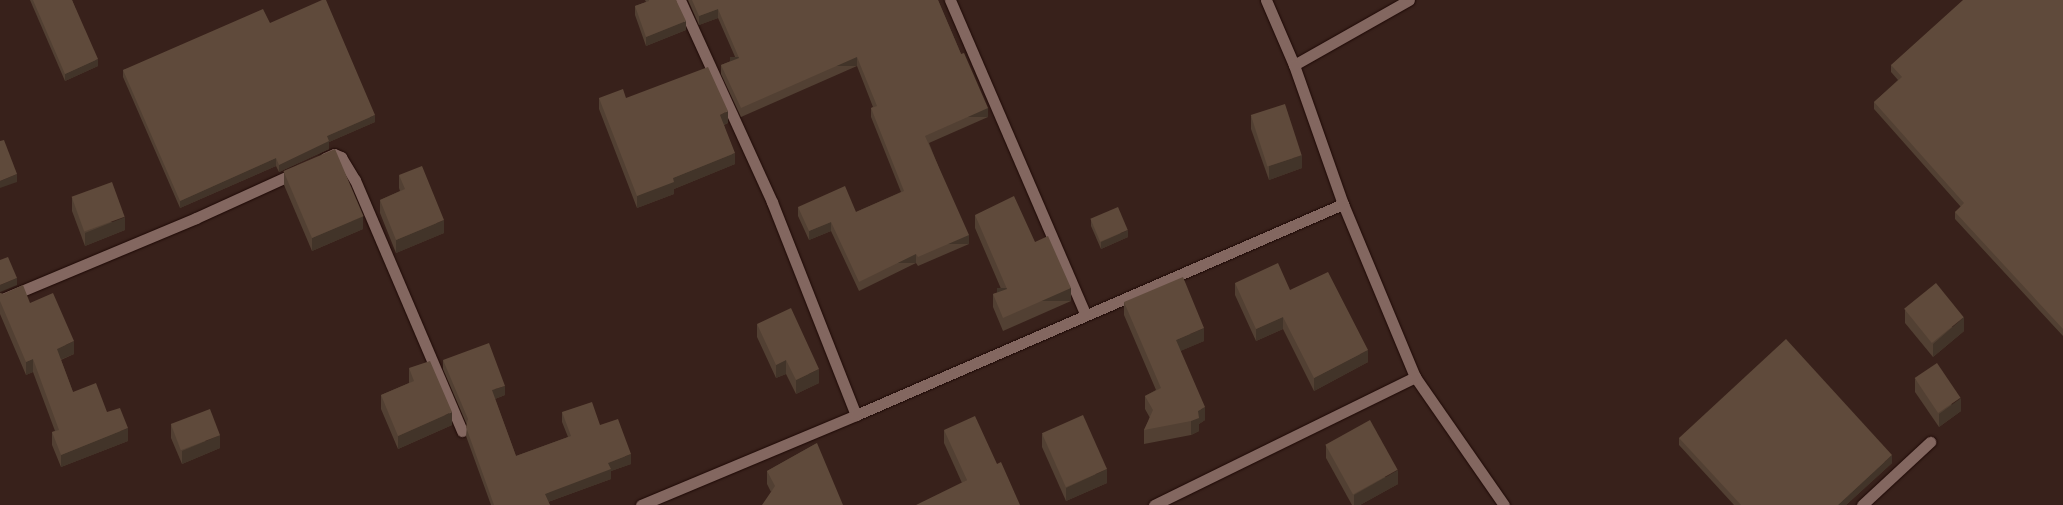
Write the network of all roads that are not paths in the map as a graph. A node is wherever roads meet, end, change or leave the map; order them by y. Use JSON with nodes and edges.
{"nodes":[{"id":1,"x":680,"y":0,"type":"edge"},
{"id":2,"x":950,"y":0,"type":"edge"},
{"id":3,"x":1266,"y":0,"type":"edge"},
{"id":4,"x":1409,"y":0,"type":"edge"},
{"id":5,"x":1294,"y":65,"type":"junction"},
{"id":6,"x":1343,"y":204,"type":"junction"},
{"id":7,"x":0,"y":300,"type":"edge"},
{"id":8,"x":1085,"y":314,"type":"junction"},
{"id":9,"x":1415,"y":377,"type":"junction"},
{"id":10,"x":856,"y":415,"type":"junction"},
{"id":11,"x":462,"y":431,"type":"dead end"},
{"id":12,"x":1930,"y":442,"type":"dead end"},
{"id":13,"x":641,"y":505,"type":"edge"},
{"id":14,"x":1154,"y":505,"type":"edge"},
{"id":15,"x":1504,"y":505,"type":"edge"},
{"id":16,"x":1862,"y":505,"type":"edge"}],
"edges":[{"from":1,"to":10,"type":"street"},
{"from":2,"to":8,"type":"street"},
{"from":3,"to":5,"type":"street"},
{"from":4,"to":5,"type":"street"},
{"from":5,"to":6,"type":"street"},
{"from":6,"to":8,"type":"street"},
{"from":6,"to":9,"type":"street"},
{"from":7,"to":11,"type":"street"},
{"from":8,"to":10,"type":"street"},
{"from":9,"to":14,"type":"street"},
{"from":9,"to":15,"type":"street"},
{"from":10,"to":13,"type":"street"},
{"from":12,"to":16,"type":"street"}]}
